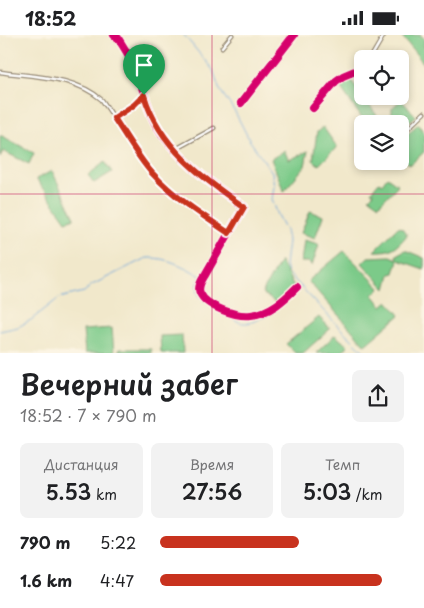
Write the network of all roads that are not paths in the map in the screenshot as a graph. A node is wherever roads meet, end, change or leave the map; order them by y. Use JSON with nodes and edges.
{"nodes":[{"id":1,"x":114,"y":35,"type":"edge"},
{"id":2,"x":121,"y":35,"type":"edge"},
{"id":3,"x":232,"y":35,"type":"edge"},
{"id":4,"x":294,"y":35,"type":"edge"},
{"id":5,"x":384,"y":35,"type":"edge"},
{"id":6,"x":118,"y":38,"type":"junction"},
{"id":7,"x":222,"y":47,"type":"dead end"},
{"id":8,"x":375,"y":50,"type":"edge"},
{"id":9,"x":354,"y":71,"type":"edge"},
{"id":10,"x":0,"y":72,"type":"edge"},
{"id":11,"x":144,"y":95,"type":"junction"},
{"id":12,"x":241,"y":103,"type":"dead end"},
{"id":13,"x":313,"y":109,"type":"dead end"},
{"id":14,"x":424,"y":113,"type":"edge"},
{"id":15,"x":114,"y":118,"type":"junction"},
{"id":16,"x":409,"y":127,"type":"edge"},
{"id":17,"x":214,"y":128,"type":"dead end"},
{"id":18,"x":174,"y":150,"type":"junction"},
{"id":19,"x":229,"y":233,"type":"junction"},
{"id":20,"x":297,"y":287,"type":"dead end"}],
"edges":[{"from":1,"to":6,"type":"street"},
{"from":2,"to":6,"type":"street"},
{"from":3,"to":7,"type":"street"},
{"from":4,"to":12,"type":"street"},
{"from":5,"to":8,"type":"street"},
{"from":6,"to":11,"type":"street"},
{"from":9,"to":13,"type":"street"},
{"from":10,"to":15,"type":"street"},
{"from":11,"to":15,"type":"street"},
{"from":11,"to":18,"type":"street"},
{"from":14,"to":16,"type":"street"},
{"from":15,"to":19,"type":"street"},
{"from":17,"to":18,"type":"street"},
{"from":18,"to":19,"type":"street"},
{"from":19,"to":20,"type":"street"}]}
